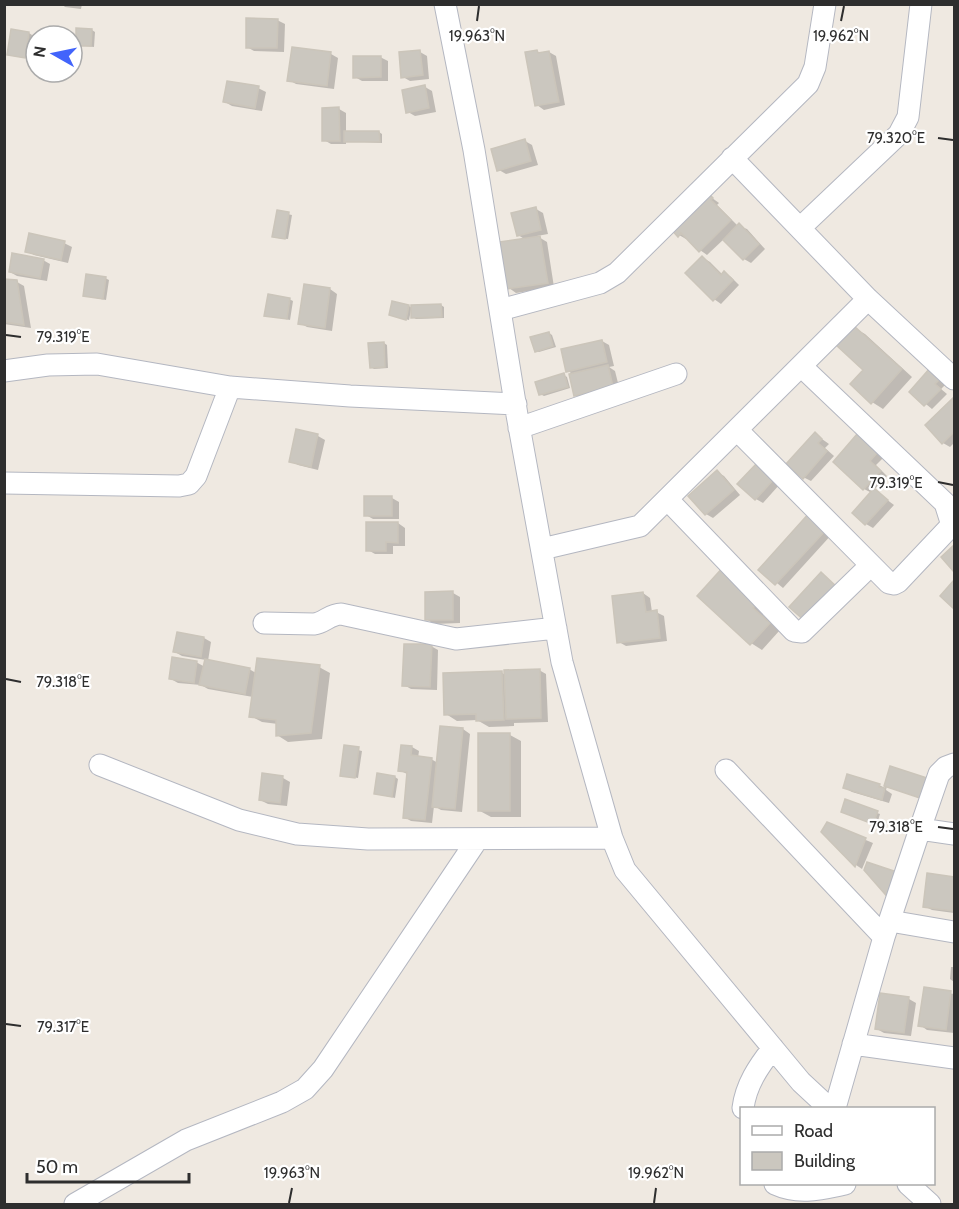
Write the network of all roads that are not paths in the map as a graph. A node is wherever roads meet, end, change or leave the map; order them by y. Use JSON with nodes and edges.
{"nodes":[{"id":1,"x":445,"y":4,"type":"edge"},
{"id":2,"x":825,"y":4,"type":"edge"},
{"id":3,"x":921,"y":4,"type":"edge"},
{"id":4,"x":732,"y":158,"type":"junction"},
{"id":5,"x":800,"y":228,"type":"junction"},
{"id":6,"x":868,"y":299,"type":"junction"},
{"id":7,"x":500,"y":310,"type":"junction"},
{"id":8,"x":801,"y":366,"type":"junction"},
{"id":9,"x":4,"y":371,"type":"edge"},
{"id":10,"x":676,"y":374,"type":"dead end"},
{"id":11,"x":954,"y":379,"type":"edge"},
{"id":12,"x":230,"y":387,"type":"junction"},
{"id":13,"x":516,"y":404,"type":"junction"},
{"id":14,"x":519,"y":428,"type":"junction"},
{"id":15,"x":737,"y":430,"type":"junction"},
{"id":16,"x":4,"y":483,"type":"edge"},
{"id":17,"x":950,"y":498,"type":"edge"},
{"id":18,"x":667,"y":499,"type":"junction"},
{"id":19,"x":542,"y":549,"type":"junction"},
{"id":20,"x":871,"y":565,"type":"junction"},
{"id":21,"x":264,"y":623,"type":"dead end"},
{"id":22,"x":556,"y":628,"type":"junction"},
{"id":23,"x":954,"y":764,"type":"edge"},
{"id":24,"x":100,"y":765,"type":"dead end"},
{"id":25,"x":726,"y":770,"type":"dead end"},
{"id":26,"x":920,"y":829,"type":"junction"},
{"id":27,"x":954,"y":834,"type":"edge"},
{"id":28,"x":612,"y":838,"type":"junction"},
{"id":29,"x":477,"y":840,"type":"junction"},
{"id":30,"x":887,"y":929,"type":"junction"},
{"id":31,"x":954,"y":932,"type":"edge"},
{"id":32,"x":853,"y":1044,"type":"junction"},
{"id":33,"x":773,"y":1048,"type":"junction"},
{"id":34,"x":954,"y":1058,"type":"edge"},
{"id":35,"x":743,"y":1107,"type":"edge"},
{"id":36,"x":828,"y":1107,"type":"edge"},
{"id":37,"x":835,"y":1107,"type":"edge"},
{"id":38,"x":778,"y":1185,"type":"edge"},
{"id":39,"x":840,"y":1185,"type":"edge"},
{"id":40,"x":909,"y":1185,"type":"edge"},
{"id":41,"x":75,"y":1204,"type":"edge"},
{"id":42,"x":930,"y":1204,"type":"edge"}],
"edges":[{"from":1,"to":7,"type":"street"},
{"from":2,"to":4,"type":"street"},
{"from":3,"to":5,"type":"street"},
{"from":4,"to":5,"type":"street"},
{"from":4,"to":7,"type":"street"},
{"from":5,"to":6,"type":"street"},
{"from":6,"to":8,"type":"street"},
{"from":6,"to":11,"type":"street"},
{"from":7,"to":13,"type":"street"},
{"from":8,"to":15,"type":"street"},
{"from":8,"to":17,"type":"street"},
{"from":9,"to":12,"type":"street"},
{"from":10,"to":14,"type":"street"},
{"from":12,"to":13,"type":"street"},
{"from":12,"to":16,"type":"street"},
{"from":13,"to":14,"type":"street"},
{"from":14,"to":19,"type":"street"},
{"from":15,"to":18,"type":"street"},
{"from":15,"to":20,"type":"street"},
{"from":17,"to":20,"type":"street"},
{"from":18,"to":19,"type":"street"},
{"from":18,"to":20,"type":"street"},
{"from":19,"to":22,"type":"street"},
{"from":21,"to":22,"type":"street"},
{"from":22,"to":28,"type":"street"},
{"from":23,"to":26,"type":"street"},
{"from":24,"to":29,"type":"street"},
{"from":25,"to":30,"type":"street"},
{"from":26,"to":27,"type":"street"},
{"from":26,"to":30,"type":"street"},
{"from":28,"to":29,"type":"street"},
{"from":28,"to":33,"type":"street"},
{"from":29,"to":41,"type":"street"},
{"from":30,"to":31,"type":"street"},
{"from":30,"to":32,"type":"street"},
{"from":32,"to":34,"type":"street"},
{"from":32,"to":37,"type":"street"},
{"from":33,"to":35,"type":"street"},
{"from":33,"to":36,"type":"street"},
{"from":38,"to":39,"type":"street"},
{"from":40,"to":42,"type":"street"}]}
